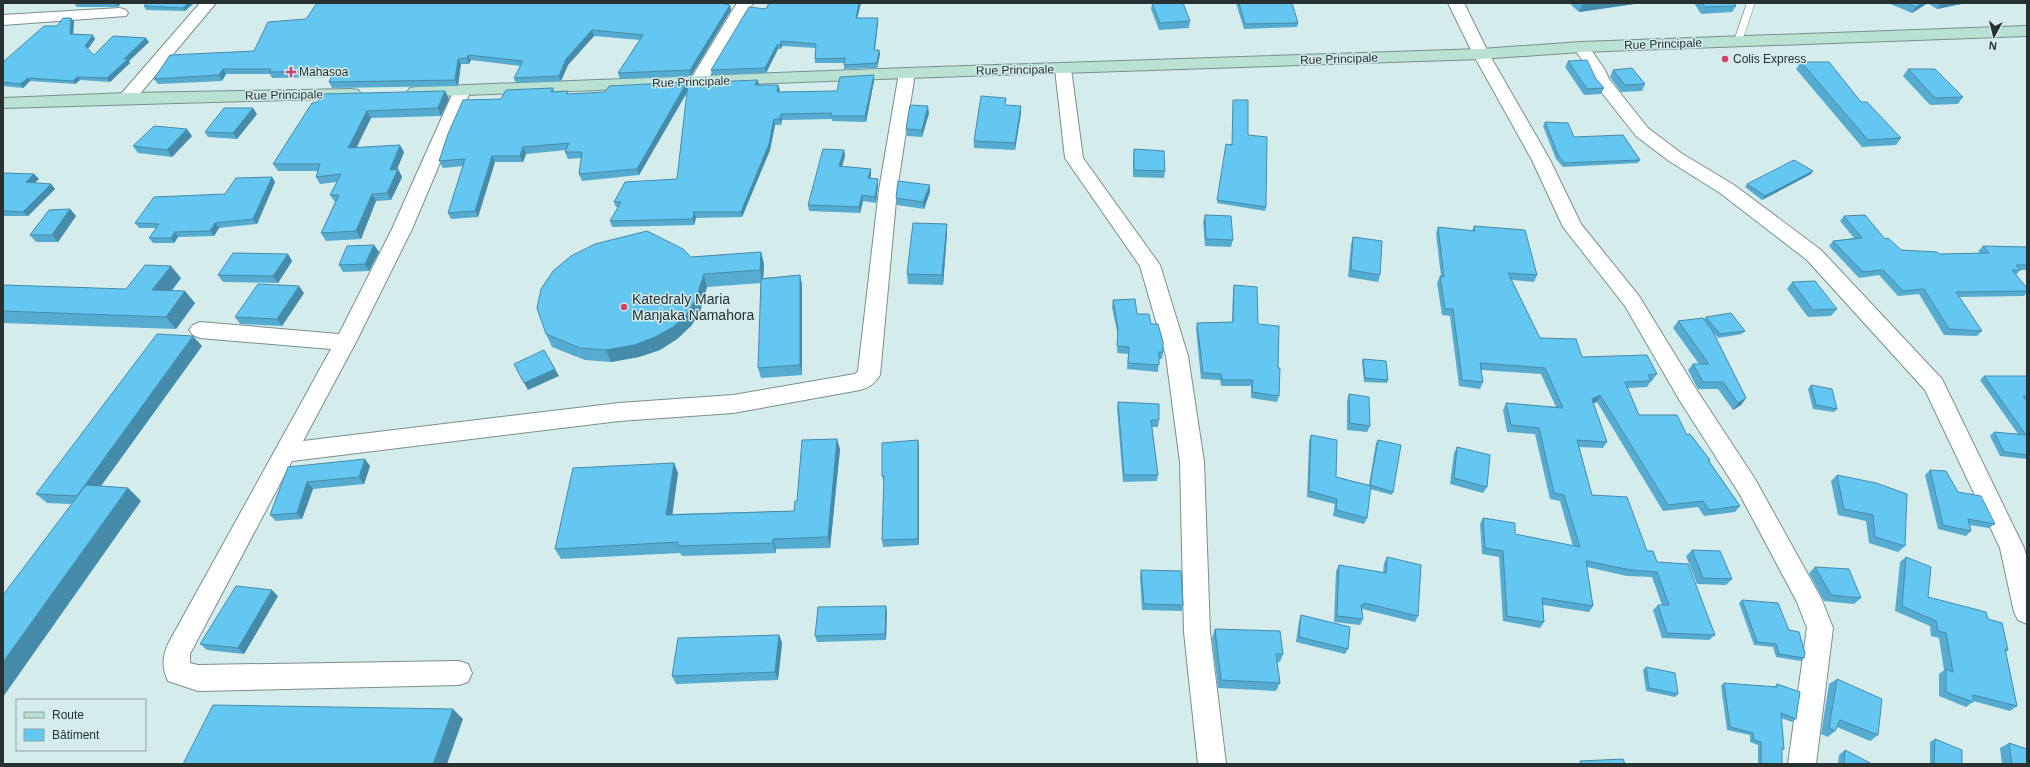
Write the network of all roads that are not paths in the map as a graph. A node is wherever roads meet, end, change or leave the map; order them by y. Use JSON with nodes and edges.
{"nodes":[{"id":1,"x":208,"y":3,"type":"edge"},
{"id":2,"x":745,"y":3,"type":"edge"},
{"id":3,"x":1456,"y":3,"type":"edge"},
{"id":4,"x":1751,"y":3,"type":"edge"},
{"id":5,"x":120,"y":13,"type":"dead end"},
{"id":6,"x":3,"y":20,"type":"edge"},
{"id":7,"x":2027,"y":31,"type":"edge"},
{"id":8,"x":1738,"y":42,"type":"junction"},
{"id":9,"x":1581,"y":47,"type":"junction"},
{"id":10,"x":1481,"y":54,"type":"junction"},
{"id":11,"x":1063,"y":69,"type":"junction"},
{"id":12,"x":907,"y":73,"type":"junction"},
{"id":13,"x":698,"y":82,"type":"junction"},
{"id":14,"x":461,"y":92,"type":"junction"},
{"id":15,"x":397,"y":93,"type":"edge"},
{"id":16,"x":365,"y":94,"type":"edge"},
{"id":17,"x":127,"y":98,"type":"junction"},
{"id":18,"x":3,"y":103,"type":"edge"},
{"id":19,"x":200,"y":330,"type":"dead end"},
{"id":20,"x":345,"y":342,"type":"junction"},
{"id":21,"x":285,"y":452,"type":"junction"},
{"id":22,"x":2027,"y":612,"type":"edge"},
{"id":23,"x":459,"y":673,"type":"dead end"},
{"id":24,"x":1212,"y":764,"type":"edge"},
{"id":25,"x":1802,"y":764,"type":"edge"}],
"edges":[{"from":1,"to":17,"type":"street"},
{"from":2,"to":13,"type":"street"},
{"from":3,"to":10,"type":"street"},
{"from":4,"to":8,"type":"lane"},
{"from":5,"to":6,"type":"street"},
{"from":7,"to":8,"type":"main road","name":"Rue Principale"},
{"from":8,"to":9,"type":"main road","name":"Rue Principale"},
{"from":9,"to":10,"type":"main road","name":"Rue Principale"},
{"from":9,"to":22,"type":"street"},
{"from":10,"to":11,"type":"main road","name":"Rue Principale"},
{"from":10,"to":25,"type":"street"},
{"from":11,"to":12,"type":"main road","name":"Rue Principale"},
{"from":11,"to":24,"type":"street"},
{"from":12,"to":13,"type":"main road","name":"Rue Principale"},
{"from":12,"to":21,"type":"street"},
{"from":13,"to":14,"type":"main road","name":"Rue Principale"},
{"from":14,"to":15,"type":"main road","name":"Rue Principale"},
{"from":14,"to":20,"type":"street"},
{"from":16,"to":17,"type":"main road","name":"Rue Principale"},
{"from":17,"to":18,"type":"main road","name":"Rue Principale"},
{"from":19,"to":20,"type":"street"},
{"from":20,"to":21,"type":"street"},
{"from":21,"to":23,"type":"street"}]}
